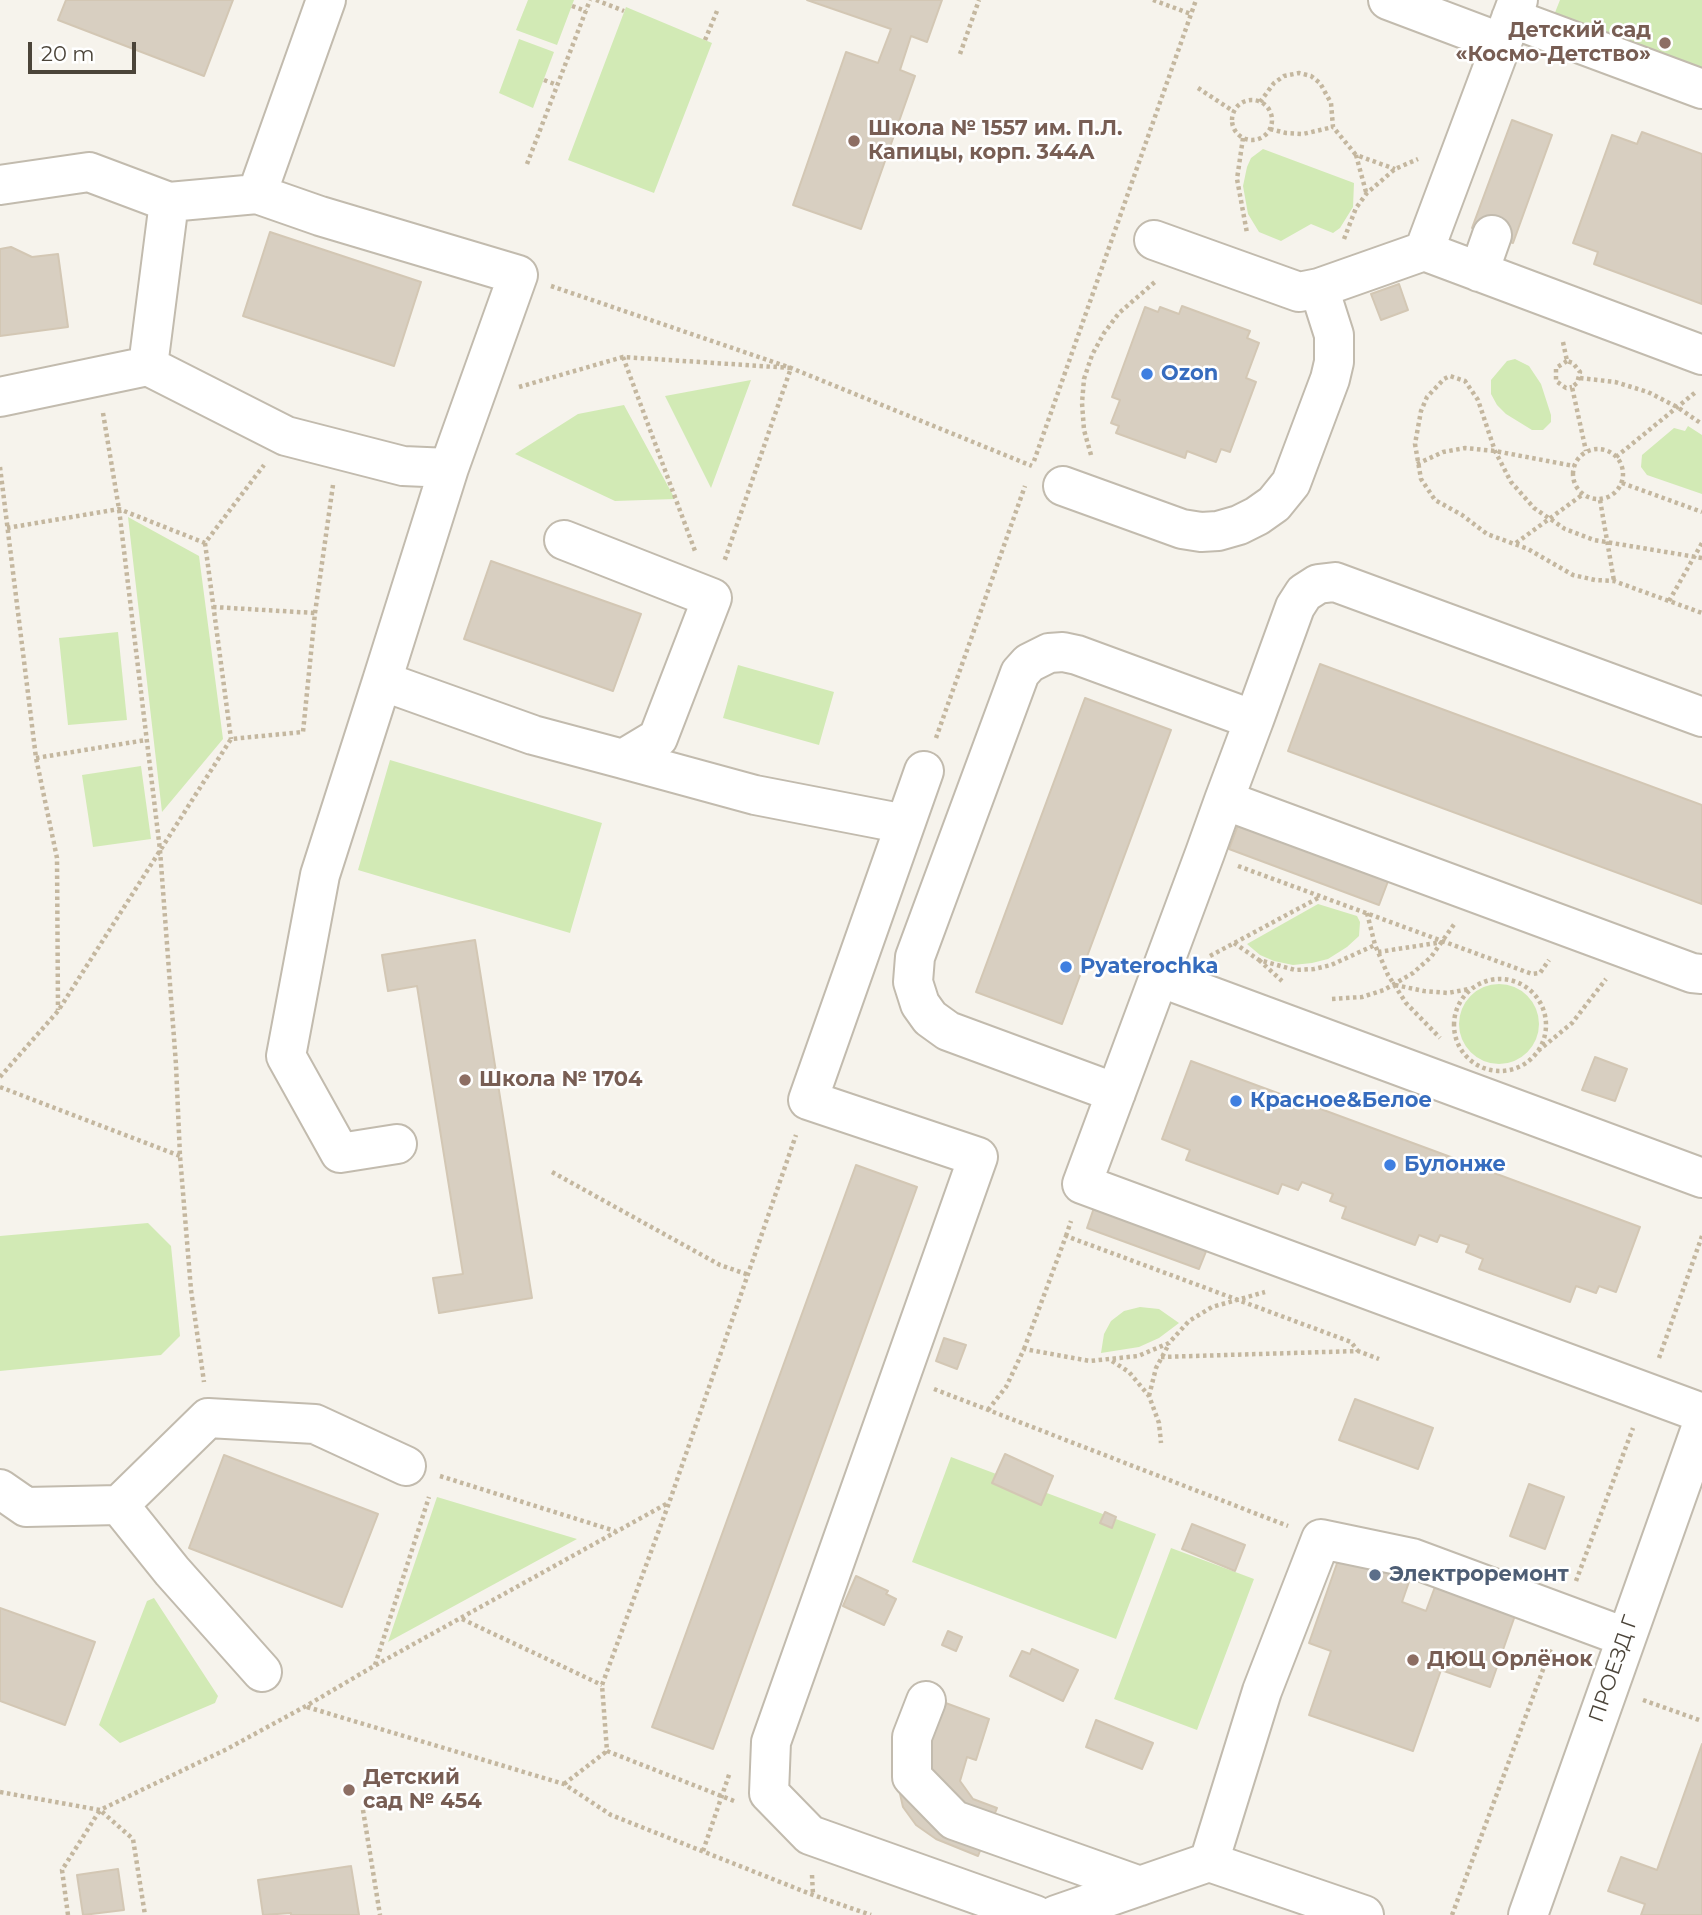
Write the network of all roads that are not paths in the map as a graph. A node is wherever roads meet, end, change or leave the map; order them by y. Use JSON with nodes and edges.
{"nodes":[{"id":1,"x":326,"y":0,"type":"edge"},
{"id":2,"x":1388,"y":0,"type":"edge"},
{"id":3,"x":1510,"y":20,"type":"edge"},
{"id":4,"x":1702,"y":89,"type":"edge"},
{"id":5,"x":0,"y":185,"type":"edge"},
{"id":6,"x":257,"y":194,"type":"junction"},
{"id":7,"x":169,"y":202,"type":"junction"},
{"id":8,"x":1493,"y":235,"type":"dead end"},
{"id":9,"x":1154,"y":240,"type":"dead end"},
{"id":10,"x":1424,"y":251,"type":"junction"},
{"id":11,"x":1479,"y":272,"type":"junction"},
{"id":12,"x":1331,"y":284,"type":"junction"},
{"id":13,"x":1702,"y":355,"type":"edge"},
{"id":14,"x":148,"y":366,"type":"junction"},
{"id":15,"x":0,"y":397,"type":"edge"},
{"id":16,"x":449,"y":468,"type":"junction"},
{"id":17,"x":1063,"y":486,"type":"dead end"},
{"id":18,"x":564,"y":540,"type":"dead end"},
{"id":19,"x":382,"y":681,"type":"junction"},
{"id":20,"x":1702,"y":717,"type":"edge"},
{"id":21,"x":1254,"y":720,"type":"junction"},
{"id":22,"x":623,"y":759,"type":"junction"},
{"id":23,"x":924,"y":771,"type":"road end"},
{"id":24,"x":905,"y":824,"type":"junction"},
{"id":25,"x":1219,"y":829,"type":"junction"},
{"id":26,"x":1702,"y":975,"type":"edge"},
{"id":27,"x":1163,"y":978,"type":"junction"},
{"id":28,"x":1116,"y":1093,"type":"junction"},
{"id":29,"x":397,"y":1144,"type":"dead end"},
{"id":30,"x":1702,"y":1178,"type":"edge"},
{"id":31,"x":1702,"y":1413,"type":"edge"},
{"id":32,"x":1702,"y":1424,"type":"edge"},
{"id":33,"x":421,"y":1470,"type":"road end"},
{"id":34,"x":0,"y":1489,"type":"edge"},
{"id":35,"x":119,"y":1505,"type":"junction"},
{"id":36,"x":1625,"y":1637,"type":"junction"},
{"id":37,"x":262,"y":1672,"type":"dead end"},
{"id":38,"x":926,"y":1701,"type":"dead end"},
{"id":39,"x":1209,"y":1862,"type":"junction"},
{"id":40,"x":1140,"y":1886,"type":"junction"},
{"id":41,"x":1035,"y":1915,"type":"edge"},
{"id":42,"x":1056,"y":1915,"type":"edge"},
{"id":43,"x":1364,"y":1915,"type":"edge"},
{"id":44,"x":1528,"y":1915,"type":"edge"}],
"edges":[{"from":1,"to":6,"type":"lane"},
{"from":2,"to":3,"type":"lane"},
{"from":3,"to":4,"type":"lane"},
{"from":3,"to":10,"type":"lane"},
{"from":5,"to":7,"type":"lane"},
{"from":6,"to":7,"type":"lane"},
{"from":6,"to":16,"type":"lane"},
{"from":7,"to":14,"type":"lane"},
{"from":8,"to":11,"type":"lane"},
{"from":9,"to":12,"type":"lane"},
{"from":10,"to":11,"type":"lane"},
{"from":10,"to":12,"type":"lane"},
{"from":11,"to":13,"type":"lane"},
{"from":12,"to":17,"type":"lane"},
{"from":14,"to":15,"type":"lane"},
{"from":14,"to":16,"type":"lane"},
{"from":16,"to":19,"type":"lane"},
{"from":18,"to":22,"type":"lane"},
{"from":19,"to":22,"type":"lane"},
{"from":19,"to":29,"type":"lane"},
{"from":20,"to":21,"type":"lane"},
{"from":21,"to":25,"type":"lane"},
{"from":21,"to":28,"type":"lane"},
{"from":22,"to":24,"type":"lane"},
{"from":23,"to":24,"type":"lane"},
{"from":24,"to":41,"type":"lane"},
{"from":25,"to":26,"type":"lane"},
{"from":25,"to":27,"type":"lane"},
{"from":27,"to":28,"type":"lane"},
{"from":27,"to":30,"type":"lane"},
{"from":28,"to":31,"type":"lane"},
{"from":32,"to":36,"type":"lane","name":"ПРОЕЗД Г"},
{"from":33,"to":35,"type":"lane"},
{"from":34,"to":35,"type":"lane"},
{"from":35,"to":37,"type":"lane"},
{"from":36,"to":39,"type":"lane"},
{"from":36,"to":44,"type":"lane","name":"ПРОЕЗД Г"},
{"from":38,"to":40,"type":"lane"},
{"from":39,"to":40,"type":"lane"},
{"from":39,"to":43,"type":"lane"},
{"from":40,"to":42,"type":"lane"}]}
